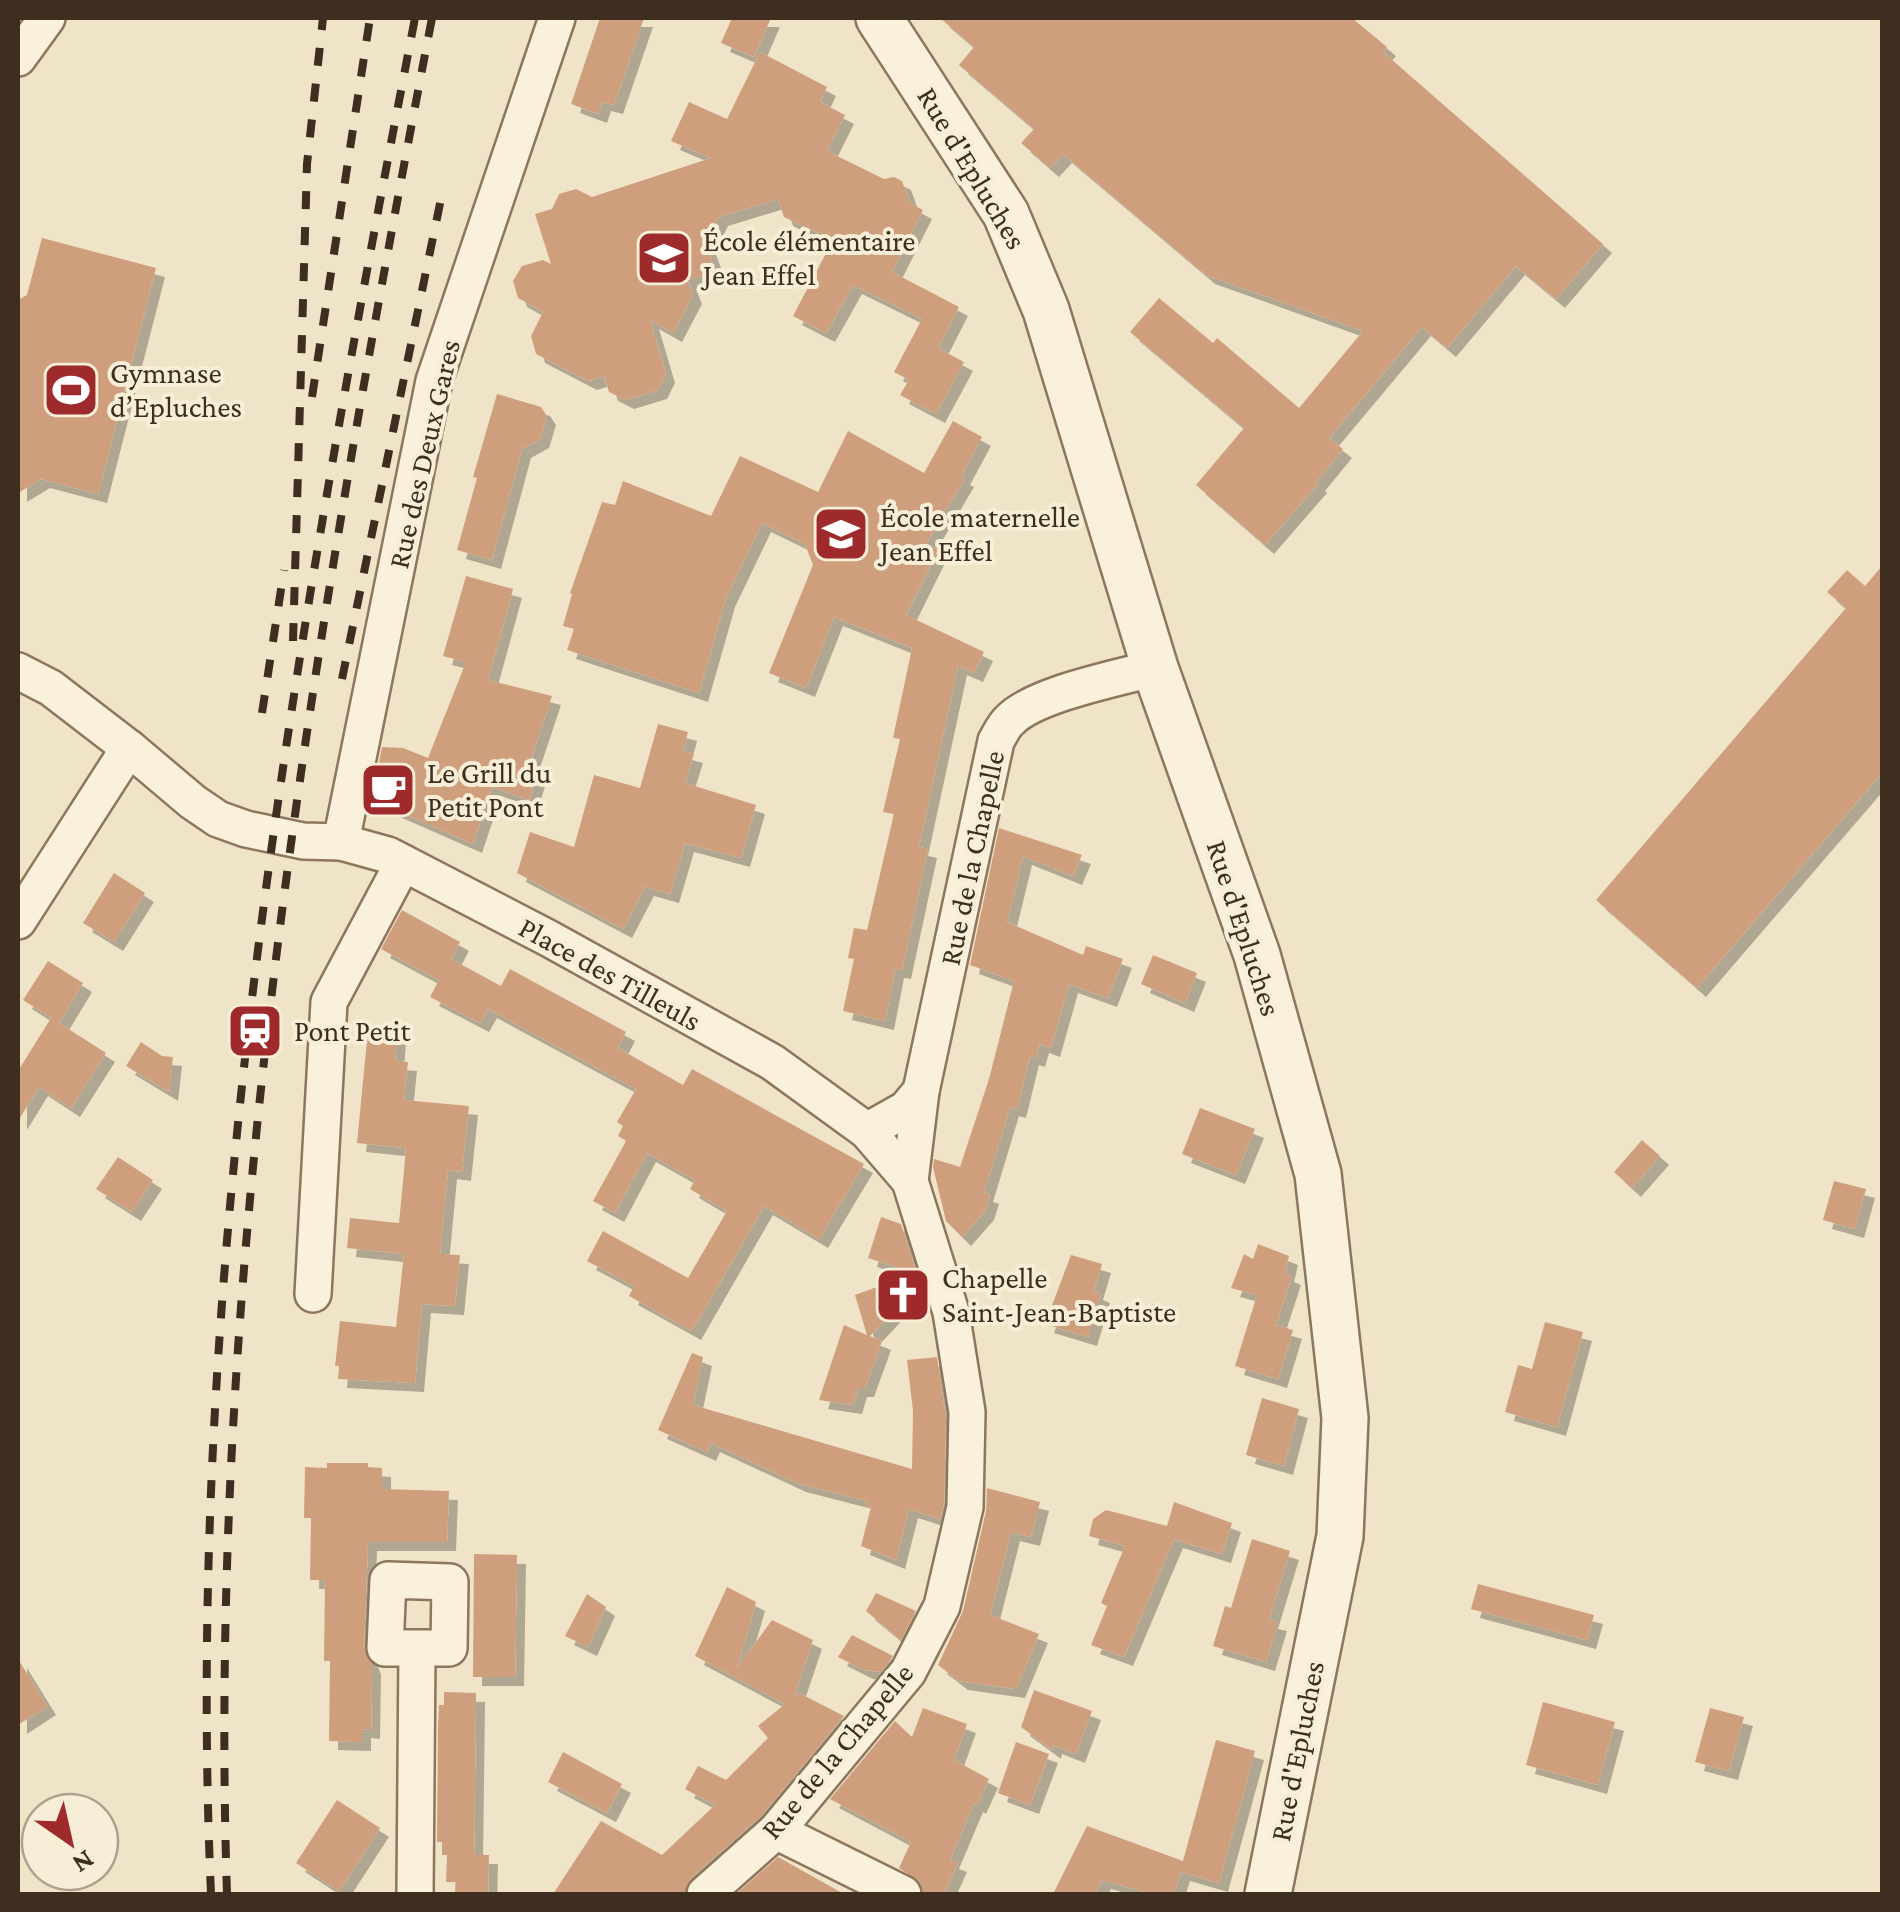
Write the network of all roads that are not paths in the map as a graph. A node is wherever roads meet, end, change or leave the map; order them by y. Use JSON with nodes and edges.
{"nodes":[{"id":1,"x":47,"y":18,"type":"edge"},
{"id":2,"x":558,"y":18,"type":"edge"},
{"id":3,"x":880,"y":18,"type":"edge"},
{"id":4,"x":18,"y":58,"type":"edge"},
{"id":5,"x":1155,"y":668,"type":"junction"},
{"id":6,"x":18,"y":671,"type":"edge"},
{"id":7,"x":130,"y":748,"type":"junction"},
{"id":8,"x":340,"y":842,"type":"junction"},
{"id":9,"x":403,"y":863,"type":"junction"},
{"id":10,"x":18,"y":921,"type":"edge"},
{"id":11,"x":922,"y":1091,"type":"junction"},
{"id":12,"x":867,"y":1131,"type":"junction"},
{"id":13,"x":910,"y":1181,"type":"junction"},
{"id":14,"x":313,"y":1294,"type":"dead end"},
{"id":15,"x":417,"y":1649,"type":"dead end"},
{"id":16,"x":776,"y":1831,"type":"junction"},
{"id":17,"x":415,"y":1894,"type":"edge"},
{"id":18,"x":705,"y":1894,"type":"edge"},
{"id":19,"x":903,"y":1894,"type":"edge"},
{"id":20,"x":1268,"y":1894,"type":"edge"}],
"edges":[{"from":1,"to":4,"type":"street"},
{"from":2,"to":8,"type":"street","name":"Rue des Deux Gares"},
{"from":3,"to":5,"type":"street","name":"Rue d'Epluches"},
{"from":5,"to":11,"type":"street","name":"Rue de la Chapelle"},
{"from":5,"to":20,"type":"street","name":"Rue d'Epluches"},
{"from":6,"to":7,"type":"street","name":"Place des Tilleuls"},
{"from":7,"to":8,"type":"street","name":"Place des Tilleuls"},
{"from":7,"to":10,"type":"street"},
{"from":8,"to":9,"type":"street","name":"Place des Tilleuls"},
{"from":9,"to":12,"type":"street","name":"Place des Tilleuls"},
{"from":9,"to":14,"type":"street"},
{"from":11,"to":12,"type":"street"},
{"from":11,"to":13,"type":"street","name":"Rue de la Chapelle"},
{"from":12,"to":13,"type":"street","name":"Rue de la Chapelle"},
{"from":13,"to":16,"type":"street","name":"Rue de la Chapelle"},
{"from":15,"to":17,"type":"street"},
{"from":16,"to":18,"type":"street","name":"Rue de la Chapelle"},
{"from":16,"to":19,"type":"street"}]}
